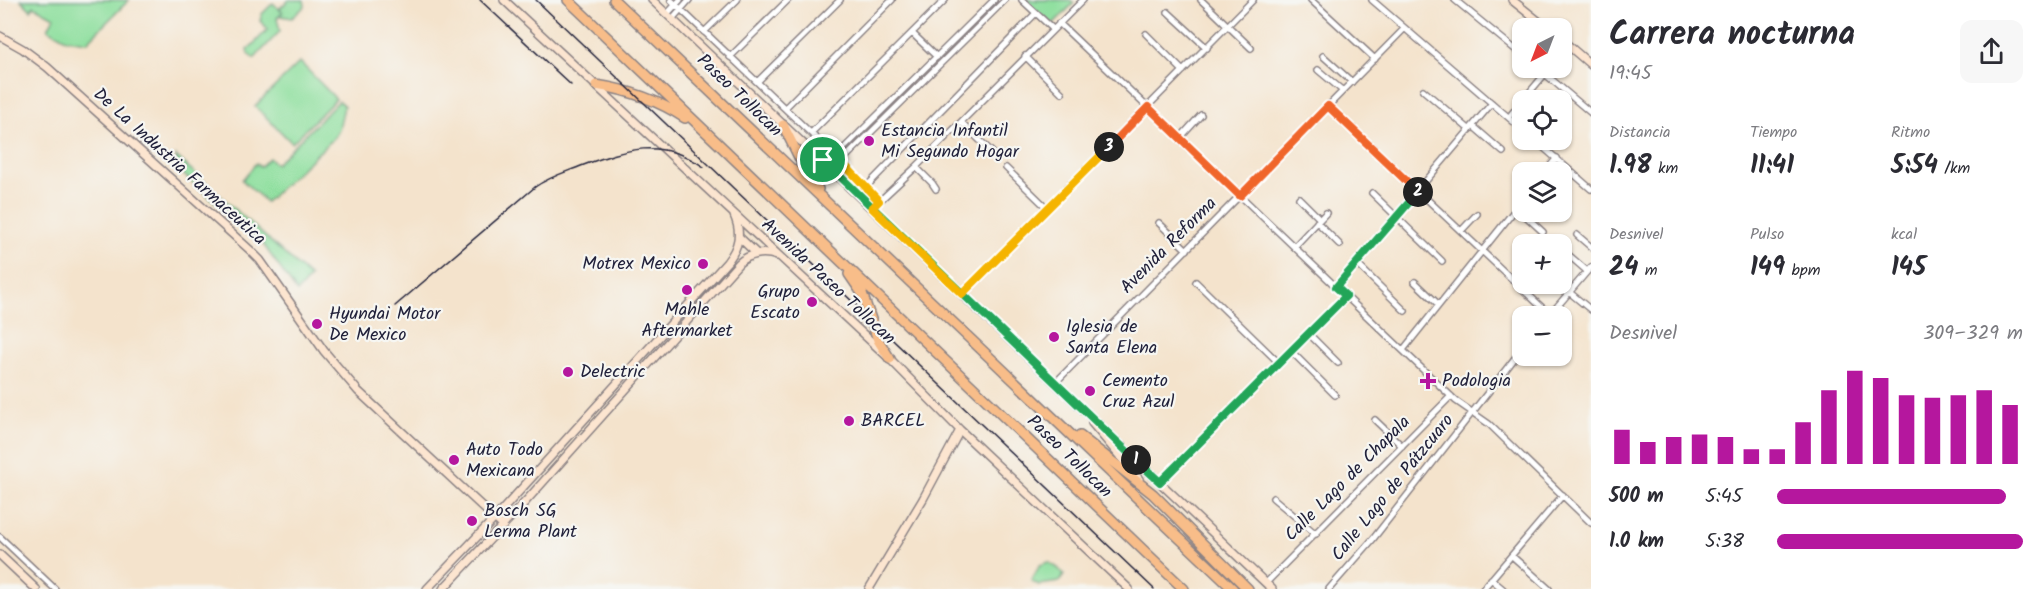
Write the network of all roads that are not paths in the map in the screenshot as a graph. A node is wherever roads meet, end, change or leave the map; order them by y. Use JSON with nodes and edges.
{"nodes":[{"id":1,"x":504,"y":0,"type":"edge"},
{"id":2,"x":568,"y":0,"type":"edge"},
{"id":3,"x":614,"y":0,"type":"edge"},
{"id":4,"x":652,"y":0,"type":"edge"},
{"id":5,"x":670,"y":0,"type":"edge"},
{"id":6,"x":689,"y":0,"type":"edge"},
{"id":7,"x":737,"y":0,"type":"edge"},
{"id":8,"x":788,"y":0,"type":"edge"},
{"id":9,"x":840,"y":0,"type":"edge"},
{"id":10,"x":892,"y":0,"type":"edge"},
{"id":11,"x":945,"y":0,"type":"edge"},
{"id":12,"x":994,"y":0,"type":"edge"},
{"id":13,"x":1005,"y":0,"type":"edge"},
{"id":14,"x":1022,"y":0,"type":"edge"},
{"id":15,"x":1083,"y":0,"type":"edge"},
{"id":16,"x":1201,"y":0,"type":"edge"},
{"id":17,"x":1253,"y":0,"type":"edge"},
{"id":18,"x":1311,"y":0,"type":"edge"},
{"id":19,"x":1372,"y":0,"type":"edge"},
{"id":20,"x":1455,"y":0,"type":"edge"},
{"id":21,"x":1512,"y":0,"type":"edge"},
{"id":22,"x":679,"y":5,"type":"edge"},
{"id":23,"x":1168,"y":12,"type":"dead end"},
{"id":24,"x":1036,"y":13,"type":"junction"},
{"id":25,"x":670,"y":16,"type":"junction"},
{"id":26,"x":1534,"y":18,"type":"edge"},
{"id":27,"x":1059,"y":23,"type":"junction"},
{"id":28,"x":1228,"y":26,"type":"junction"},
{"id":29,"x":1404,"y":28,"type":"junction"},
{"id":30,"x":1053,"y":29,"type":"junction"},
{"id":31,"x":963,"y":31,"type":"junction"},
{"id":32,"x":704,"y":32,"type":"junction"},
{"id":33,"x":912,"y":33,"type":"junction"},
{"id":34,"x":1146,"y":34,"type":"dead end"},
{"id":35,"x":0,"y":36,"type":"edge"},
{"id":36,"x":969,"y":36,"type":"junction"},
{"id":37,"x":1512,"y":47,"type":"edge"},
{"id":38,"x":1206,"y":48,"type":"junction"},
{"id":39,"x":1251,"y":48,"type":"dead end"},
{"id":40,"x":1572,"y":49,"type":"edge"},
{"id":41,"x":1025,"y":56,"type":"junction"},
{"id":42,"x":1323,"y":56,"type":"dead end"},
{"id":43,"x":730,"y":57,"type":"junction"},
{"id":44,"x":937,"y":57,"type":"junction"},
{"id":45,"x":1375,"y":59,"type":"junction"},
{"id":46,"x":1591,"y":65,"type":"edge"},
{"id":47,"x":1318,"y":70,"type":"dead end"},
{"id":48,"x":1183,"y":71,"type":"junction"},
{"id":49,"x":1542,"y":78,"type":"edge"},
{"id":50,"x":1550,"y":78,"type":"edge"},
{"id":51,"x":757,"y":82,"type":"junction"},
{"id":52,"x":1352,"y":82,"type":"junction"},
{"id":53,"x":596,"y":85,"type":"junction"},
{"id":54,"x":1423,"y":90,"type":"dead end"},
{"id":55,"x":1532,"y":90,"type":"edge"},
{"id":56,"x":1343,"y":91,"type":"junction"},
{"id":57,"x":1062,"y":93,"type":"dead end"},
{"id":58,"x":899,"y":94,"type":"junction"},
{"id":59,"x":904,"y":99,"type":"junction"},
{"id":60,"x":1492,"y":103,"type":"junction"},
{"id":61,"x":1328,"y":106,"type":"junction"},
{"id":62,"x":1148,"y":107,"type":"junction"},
{"id":63,"x":785,"y":108,"type":"junction"},
{"id":64,"x":1591,"y":112,"type":"edge"},
{"id":65,"x":1512,"y":114,"type":"edge"},
{"id":66,"x":1201,"y":115,"type":"dead end"},
{"id":67,"x":1509,"y":117,"type":"junction"},
{"id":68,"x":1512,"y":120,"type":"edge"},
{"id":69,"x":961,"y":122,"type":"junction"},
{"id":70,"x":783,"y":125,"type":"junction"},
{"id":71,"x":701,"y":126,"type":"junction"},
{"id":72,"x":1472,"y":128,"type":"junction"},
{"id":73,"x":811,"y":133,"type":"junction"},
{"id":74,"x":1180,"y":138,"type":"junction"},
{"id":75,"x":1547,"y":150,"type":"edge"},
{"id":76,"x":1503,"y":152,"type":"dead end"},
{"id":77,"x":836,"y":156,"type":"junction"},
{"id":78,"x":998,"y":158,"type":"dead end"},
{"id":79,"x":1557,"y":158,"type":"junction"},
{"id":80,"x":823,"y":160,"type":"junction"},
{"id":81,"x":841,"y":162,"type":"junction"},
{"id":82,"x":1554,"y":162,"type":"edge"},
{"id":83,"x":916,"y":167,"type":"junction"},
{"id":84,"x":1006,"y":168,"type":"dead end"},
{"id":85,"x":838,"y":175,"type":"junction"},
{"id":86,"x":865,"y":188,"type":"junction"},
{"id":87,"x":936,"y":189,"type":"dead end"},
{"id":88,"x":1591,"y":189,"type":"edge"},
{"id":89,"x":1419,"y":192,"type":"junction"},
{"id":90,"x":1372,"y":193,"type":"dead end"},
{"id":91,"x":1240,"y":196,"type":"junction"},
{"id":92,"x":1299,"y":198,"type":"dead end"},
{"id":93,"x":879,"y":201,"type":"junction"},
{"id":94,"x":828,"y":203,"type":"junction"},
{"id":95,"x":872,"y":208,"type":"junction"},
{"id":96,"x":1047,"y":208,"type":"junction"},
{"id":97,"x":732,"y":213,"type":"junction"},
{"id":98,"x":1326,"y":213,"type":"dead end"},
{"id":99,"x":1477,"y":214,"type":"dead end"},
{"id":100,"x":1512,"y":214,"type":"edge"},
{"id":101,"x":1396,"y":217,"type":"junction"},
{"id":102,"x":1319,"y":221,"type":"junction"},
{"id":103,"x":1532,"y":222,"type":"edge"},
{"id":104,"x":1159,"y":223,"type":"dead end"},
{"id":105,"x":1461,"y":231,"type":"junction"},
{"id":106,"x":1543,"y":232,"type":"dead end"},
{"id":107,"x":1577,"y":235,"type":"dead end"},
{"id":108,"x":740,"y":237,"type":"junction"},
{"id":109,"x":1340,"y":245,"type":"dead end"},
{"id":110,"x":1294,"y":247,"type":"junction"},
{"id":111,"x":1591,"y":247,"type":"edge"},
{"id":112,"x":1187,"y":250,"type":"junction"},
{"id":113,"x":1482,"y":252,"type":"junction"},
{"id":114,"x":757,"y":254,"type":"junction"},
{"id":115,"x":1572,"y":257,"type":"edge"},
{"id":116,"x":784,"y":260,"type":"junction"},
{"id":117,"x":1442,"y":261,"type":"dead end"},
{"id":118,"x":843,"y":262,"type":"junction"},
{"id":119,"x":1356,"y":263,"type":"junction"},
{"id":120,"x":1589,"y":269,"type":"edge"},
{"id":121,"x":1196,"y":282,"type":"dead end"},
{"id":122,"x":1415,"y":282,"type":"dead end"},
{"id":123,"x":1336,"y":287,"type":"junction"},
{"id":124,"x":1572,"y":289,"type":"edge"},
{"id":125,"x":962,"y":294,"type":"junction"},
{"id":126,"x":1567,"y":294,"type":"edge"},
{"id":127,"x":1572,"y":294,"type":"edge"},
{"id":128,"x":698,"y":295,"type":"junction"},
{"id":129,"x":1346,"y":296,"type":"junction"},
{"id":130,"x":705,"y":301,"type":"junction"},
{"id":131,"x":1439,"y":305,"type":"junction"},
{"id":132,"x":1539,"y":306,"type":"edge"},
{"id":133,"x":1557,"y":306,"type":"edge"},
{"id":134,"x":1591,"y":309,"type":"edge"},
{"id":135,"x":1406,"y":311,"type":"dead end"},
{"id":136,"x":667,"y":329,"type":"junction"},
{"id":137,"x":1308,"y":333,"type":"junction"},
{"id":138,"x":673,"y":335,"type":"junction"},
{"id":139,"x":1403,"y":350,"type":"junction"},
{"id":140,"x":1291,"y":351,"type":"junction"},
{"id":141,"x":890,"y":359,"type":"junction"},
{"id":142,"x":1512,"y":362,"type":"edge"},
{"id":143,"x":1279,"y":363,"type":"junction"},
{"id":144,"x":1338,"y":363,"type":"dead end"},
{"id":145,"x":1055,"y":382,"type":"junction"},
{"id":146,"x":1335,"y":395,"type":"dead end"},
{"id":147,"x":1451,"y":396,"type":"junction"},
{"id":148,"x":604,"y":398,"type":"junction"},
{"id":149,"x":610,"y":405,"type":"junction"},
{"id":150,"x":1083,"y":410,"type":"junction"},
{"id":151,"x":1474,"y":412,"type":"junction"},
{"id":152,"x":1376,"y":420,"type":"dead end"},
{"id":153,"x":960,"y":430,"type":"junction"},
{"id":154,"x":1070,"y":432,"type":"junction"},
{"id":155,"x":1402,"y":446,"type":"junction"},
{"id":156,"x":1160,"y":482,"type":"junction"},
{"id":157,"x":1153,"y":494,"type":"junction"},
{"id":158,"x":1563,"y":495,"type":"junction"},
{"id":159,"x":1273,"y":498,"type":"dead end"},
{"id":160,"x":495,"y":518,"type":"junction"},
{"id":161,"x":1591,"y":523,"type":"edge"},
{"id":162,"x":503,"y":526,"type":"junction"},
{"id":163,"x":1316,"y":534,"type":"junction"},
{"id":164,"x":0,"y":537,"type":"edge"},
{"id":165,"x":0,"y":555,"type":"edge"},
{"id":166,"x":1512,"y":556,"type":"junction"},
{"id":167,"x":1153,"y":560,"type":"junction"},
{"id":168,"x":1491,"y":579,"type":"junction"},
{"id":169,"x":1269,"y":586,"type":"edge"},
{"id":170,"x":36,"y":589,"type":"edge"},
{"id":171,"x":55,"y":589,"type":"edge"},
{"id":172,"x":427,"y":589,"type":"edge"},
{"id":173,"x":443,"y":589,"type":"edge"},
{"id":174,"x":869,"y":589,"type":"edge"},
{"id":175,"x":1129,"y":589,"type":"edge"},
{"id":176,"x":1174,"y":589,"type":"edge"},
{"id":177,"x":1184,"y":589,"type":"edge"},
{"id":178,"x":1233,"y":589,"type":"edge"},
{"id":179,"x":1248,"y":589,"type":"edge"},
{"id":180,"x":1329,"y":589,"type":"edge"},
{"id":181,"x":1483,"y":589,"type":"edge"},
{"id":182,"x":1503,"y":589,"type":"edge"},
{"id":183,"x":1549,"y":589,"type":"edge"}],
"edges":[{"from":1,"to":53,"type":"main road","name":"Avenida Paseo Tollocan"},
{"from":2,"to":71,"type":"highway","name":"Paseo Tollocan"},
{"from":3,"to":94,"type":"highway","name":"Paseo Tollocan"},
{"from":4,"to":25,"type":"main road"},
{"from":5,"to":22,"type":"street"},
{"from":6,"to":22,"type":"street"},
{"from":7,"to":32,"type":"street"},
{"from":8,"to":43,"type":"street"},
{"from":9,"to":51,"type":"street"},
{"from":10,"to":63,"type":"street"},
{"from":11,"to":33,"type":"street"},
{"from":12,"to":31,"type":"street"},
{"from":13,"to":36,"type":"street"},
{"from":14,"to":24,"type":"street"},
{"from":15,"to":27,"type":"street"},
{"from":16,"to":28,"type":"street"},
{"from":17,"to":28,"type":"street"},
{"from":18,"to":45,"type":"street"},
{"from":19,"to":29,"type":"street"},
{"from":20,"to":37,"type":"street"},
{"from":21,"to":26,"type":"main road"},
{"from":22,"to":25,"type":"street"},
{"from":22,"to":32,"type":"street"},
{"from":23,"to":38,"type":"street"},
{"from":24,"to":30,"type":"street"},
{"from":24,"to":86,"type":"street"},
{"from":25,"to":70,"type":"main road"},
{"from":27,"to":30,"type":"street"},
{"from":27,"to":62,"type":"street"},
{"from":28,"to":38,"type":"street"},
{"from":28,"to":39,"type":"street"},
{"from":29,"to":45,"type":"street","name":"Avenida Reforma"},
{"from":29,"to":60,"type":"street"},
{"from":30,"to":41,"type":"street"},
{"from":31,"to":36,"type":"street"},
{"from":31,"to":44,"type":"street"},
{"from":32,"to":43,"type":"street"},
{"from":33,"to":44,"type":"street"},
{"from":33,"to":73,"type":"street"},
{"from":34,"to":48,"type":"street"},
{"from":35,"to":160,"type":"main road","name":"De La Industria Farmaceutica"},
{"from":36,"to":59,"type":"street"},
{"from":38,"to":48,"type":"street"},
{"from":40,"to":46,"type":"main road"},
{"from":41,"to":57,"type":"street"},
{"from":41,"to":69,"type":"street"},
{"from":42,"to":52,"type":"street"},
{"from":43,"to":51,"type":"street"},
{"from":44,"to":58,"type":"street"},
{"from":45,"to":52,"type":"street","name":"Avenida Reforma"},
{"from":47,"to":56,"type":"street"},
{"from":48,"to":62,"type":"street"},
{"from":49,"to":55,"type":"street"},
{"from":50,"to":64,"type":"street"},
{"from":51,"to":63,"type":"street"},
{"from":52,"to":56,"type":"street","name":"Avenida Reforma"},
{"from":53,"to":71,"type":"highway"},
{"from":53,"to":97,"type":"main road","name":"Avenida Paseo Tollocan"},
{"from":54,"to":72,"type":"street"},
{"from":56,"to":61,"type":"street","name":"Avenida Reforma"},
{"from":58,"to":59,"type":"street"},
{"from":58,"to":77,"type":"street"},
{"from":59,"to":81,"type":"street"},
{"from":60,"to":67,"type":"street"},
{"from":60,"to":72,"type":"street"},
{"from":61,"to":89,"type":"street"},
{"from":61,"to":91,"type":"street","name":"Avenida Reforma"},
{"from":62,"to":74,"type":"street"},
{"from":62,"to":96,"type":"street"},
{"from":63,"to":73,"type":"street"},
{"from":65,"to":67,"type":"street"},
{"from":66,"to":74,"type":"street"},
{"from":67,"to":68,"type":"street"},
{"from":69,"to":78,"type":"street"},
{"from":69,"to":83,"type":"street"},
{"from":70,"to":80,"type":"main road"},
{"from":70,"to":94,"type":"highway"},
{"from":71,"to":118,"type":"highway","name":"Paseo Tollocan"},
{"from":72,"to":76,"type":"street"},
{"from":72,"to":89,"type":"street"},
{"from":73,"to":77,"type":"street"},
{"from":74,"to":91,"type":"street"},
{"from":75,"to":79,"type":"street"},
{"from":77,"to":80,"type":"street"},
{"from":77,"to":81,"type":"street"},
{"from":79,"to":82,"type":"street"},
{"from":79,"to":88,"type":"street"},
{"from":80,"to":85,"type":"main road"},
{"from":81,"to":85,"type":"street"},
{"from":81,"to":86,"type":"street"},
{"from":83,"to":87,"type":"street"},
{"from":83,"to":93,"type":"street"},
{"from":84,"to":96,"type":"street"},
{"from":85,"to":95,"type":"main road"},
{"from":86,"to":93,"type":"street"},
{"from":89,"to":101,"type":"street"},
{"from":89,"to":105,"type":"street"},
{"from":90,"to":101,"type":"street"},
{"from":91,"to":110,"type":"street"},
{"from":91,"to":112,"type":"street","name":"Avenida Reforma"},
{"from":92,"to":102,"type":"street"},
{"from":93,"to":95,"type":"street"},
{"from":94,"to":154,"type":"highway","name":"Paseo Tollocan"},
{"from":95,"to":125,"type":"main road"},
{"from":96,"to":125,"type":"street"},
{"from":97,"to":108,"type":"main road"},
{"from":97,"to":116,"type":"main road","name":"Avenida Paseo Tollocan"},
{"from":98,"to":102,"type":"street"},
{"from":99,"to":105,"type":"street"},
{"from":100,"to":113,"type":"street"},
{"from":101,"to":117,"type":"street"},
{"from":101,"to":119,"type":"street"},
{"from":102,"to":109,"type":"street"},
{"from":102,"to":110,"type":"street"},
{"from":103,"to":106,"type":"street"},
{"from":104,"to":112,"type":"street"},
{"from":105,"to":113,"type":"street"},
{"from":107,"to":111,"type":"street"},
{"from":108,"to":114,"type":"main road"},
{"from":108,"to":128,"type":"main road"},
{"from":110,"to":123,"type":"street"},
{"from":112,"to":145,"type":"street","name":"Avenida Reforma"},
{"from":113,"to":131,"type":"street"},
{"from":113,"to":132,"type":"street"},
{"from":114,"to":116,"type":"main road"},
{"from":114,"to":130,"type":"main road"},
{"from":115,"to":120,"type":"street"},
{"from":116,"to":141,"type":"main road","name":"Avenida Paseo Tollocan"},
{"from":118,"to":141,"type":"highway"},
{"from":118,"to":167,"type":"highway","name":"Paseo Tollocan"},
{"from":119,"to":123,"type":"street"},
{"from":119,"to":135,"type":"street"},
{"from":120,"to":124,"type":"street"},
{"from":121,"to":143,"type":"street"},
{"from":122,"to":131,"type":"street"},
{"from":123,"to":129,"type":"street"},
{"from":125,"to":145,"type":"main road"},
{"from":126,"to":133,"type":"street"},
{"from":127,"to":134,"type":"street"},
{"from":128,"to":130,"type":"street"},
{"from":128,"to":136,"type":"main road"},
{"from":129,"to":137,"type":"street"},
{"from":129,"to":139,"type":"street"},
{"from":130,"to":138,"type":"main road"},
{"from":131,"to":139,"type":"street"},
{"from":136,"to":138,"type":"street"},
{"from":136,"to":148,"type":"main road"},
{"from":137,"to":140,"type":"street"},
{"from":137,"to":144,"type":"street"},
{"from":138,"to":149,"type":"main road"},
{"from":139,"to":147,"type":"street"},
{"from":140,"to":143,"type":"street"},
{"from":140,"to":146,"type":"street"},
{"from":141,"to":153,"type":"main road","name":"Avenida Paseo Tollocan"},
{"from":142,"to":151,"type":"street","name":"Calle Lago de Pátzcuaro"},
{"from":143,"to":156,"type":"street"},
{"from":145,"to":150,"type":"main road"},
{"from":147,"to":151,"type":"street"},
{"from":147,"to":155,"type":"street","name":"Calle Lago de Chapala"},
{"from":148,"to":149,"type":"street"},
{"from":148,"to":160,"type":"main road"},
{"from":149,"to":162,"type":"main road"},
{"from":150,"to":156,"type":"main road"},
{"from":150,"to":157,"type":"main road"},
{"from":151,"to":158,"type":"street"},
{"from":151,"to":180,"type":"street","name":"Calle Lago de Pátzcuaro"},
{"from":152,"to":155,"type":"street"},
{"from":153,"to":174,"type":"main road"},
{"from":153,"to":175,"type":"main road","name":"Avenida Paseo Tollocan"},
{"from":154,"to":157,"type":"highway"},
{"from":154,"to":178,"type":"highway","name":"Paseo Tollocan"},
{"from":155,"to":163,"type":"street","name":"Calle Lago de Chapala"},
{"from":156,"to":169,"type":"main road"},
{"from":157,"to":179,"type":"highway"},
{"from":158,"to":161,"type":"street"},
{"from":158,"to":166,"type":"street"},
{"from":159,"to":163,"type":"street"},
{"from":160,"to":162,"type":"main road","name":"De La Industria Farmaceutica"},
{"from":160,"to":172,"type":"main road"},
{"from":162,"to":173,"type":"main road"},
{"from":163,"to":169,"type":"street","name":"Calle Lago de Chapala"},
{"from":164,"to":171,"type":"street"},
{"from":165,"to":170,"type":"main road"},
{"from":166,"to":168,"type":"street"},
{"from":166,"to":183,"type":"street"},
{"from":167,"to":176,"type":"highway"},
{"from":167,"to":177,"type":"highway","name":"Paseo Tollocan"},
{"from":168,"to":181,"type":"street"},
{"from":168,"to":182,"type":"street"}]}
